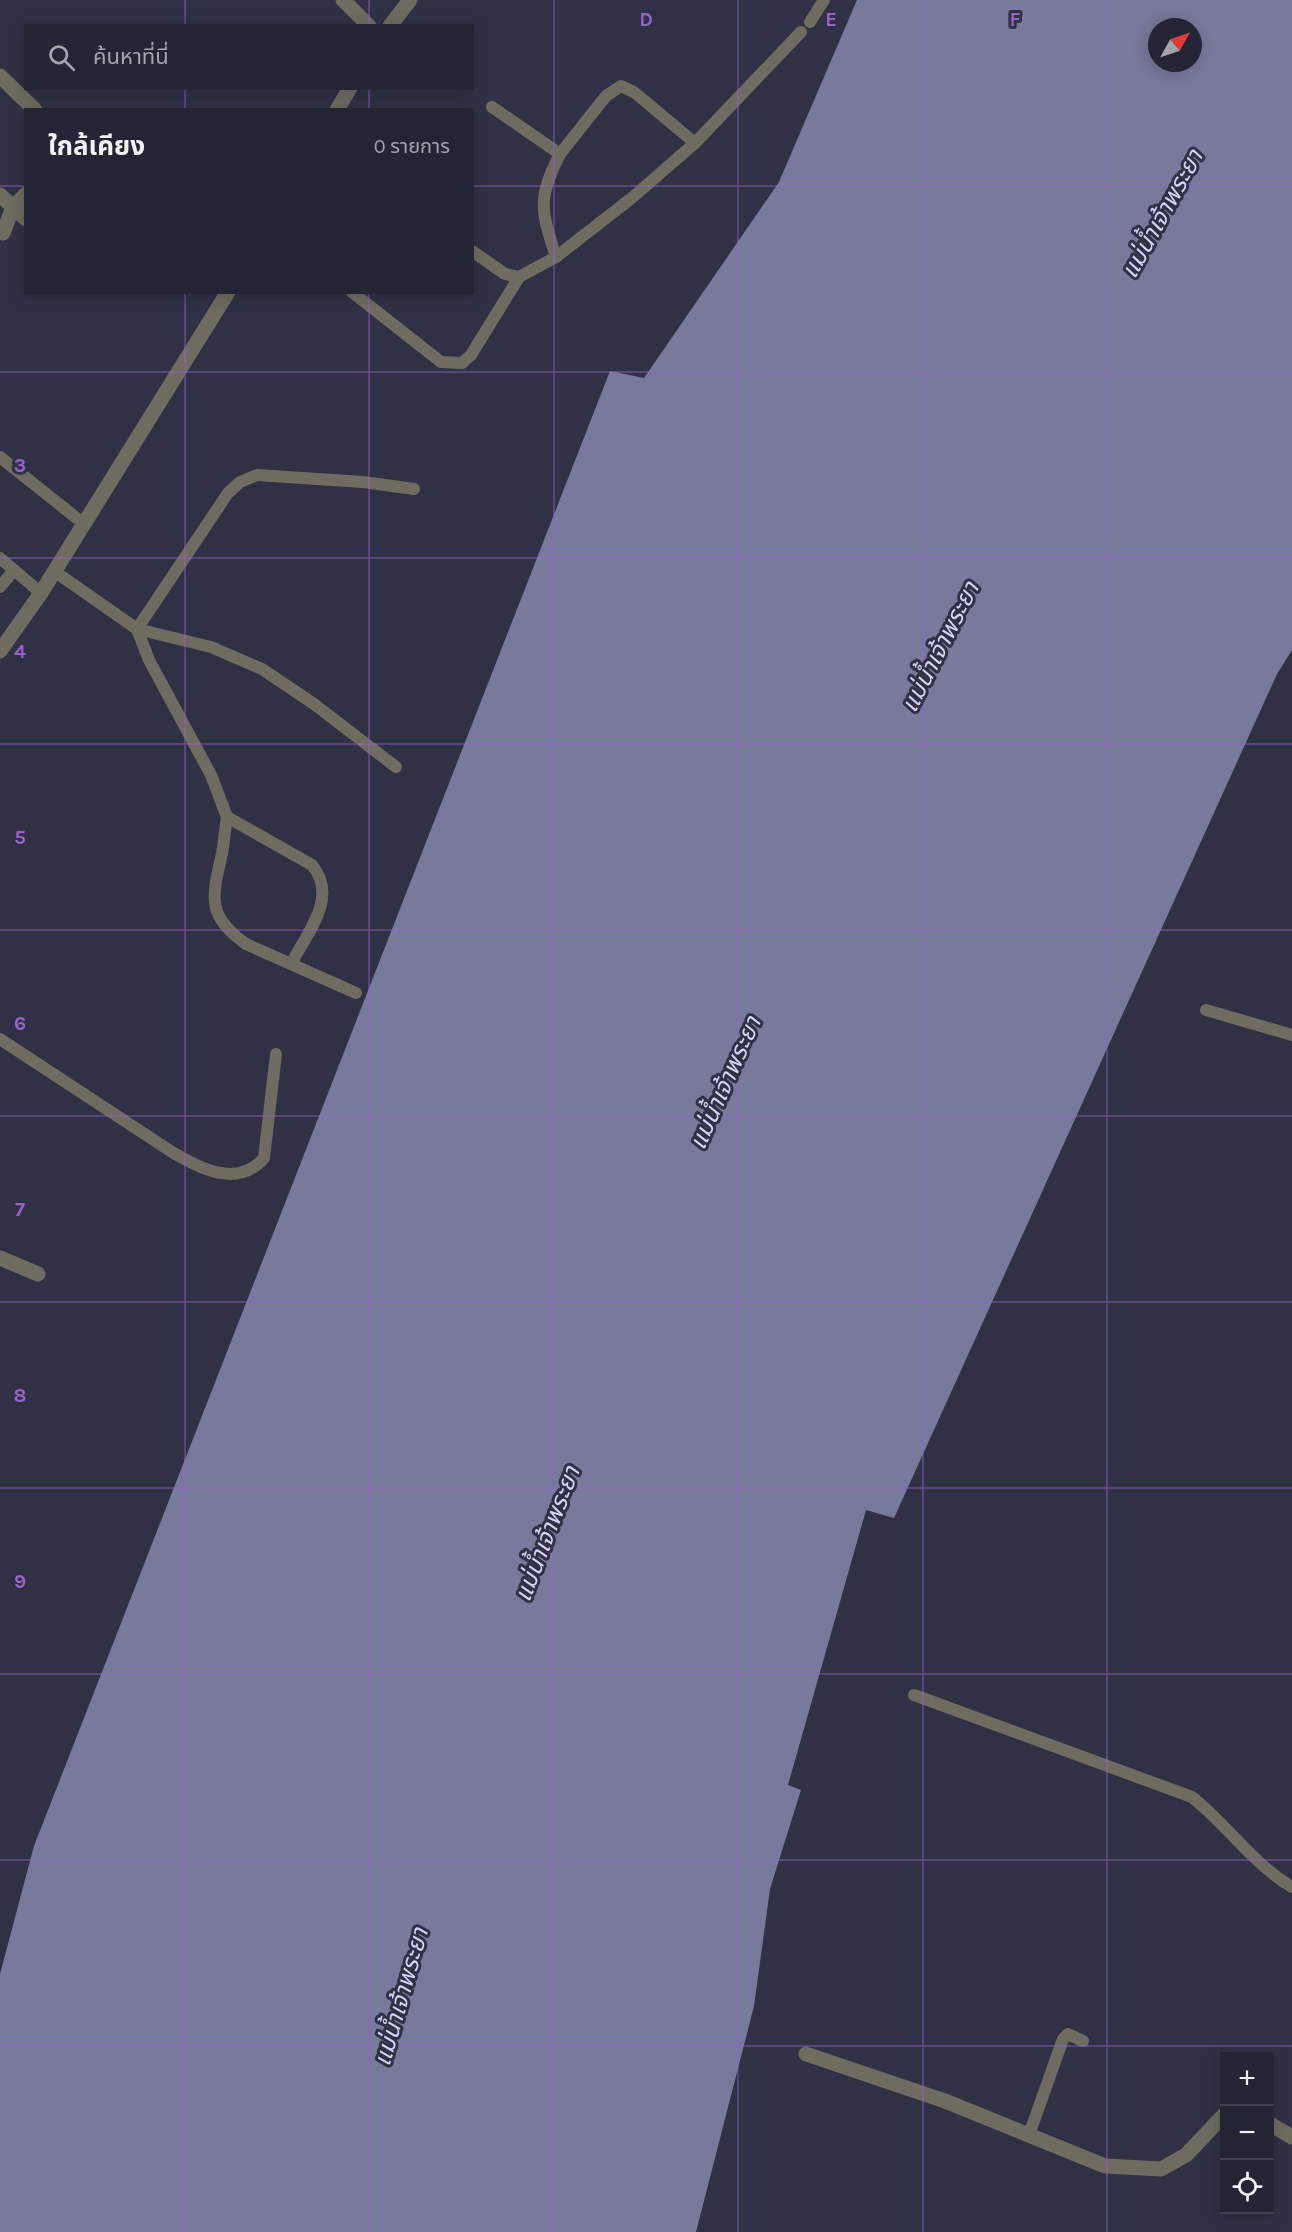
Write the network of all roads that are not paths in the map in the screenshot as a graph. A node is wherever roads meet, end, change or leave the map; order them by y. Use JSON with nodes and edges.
{"nodes":[{"id":1,"x":343,"y":0,"type":"edge"},
{"id":2,"x":410,"y":0,"type":"edge"},
{"id":3,"x":824,"y":0,"type":"edge"},
{"id":4,"x":810,"y":22,"type":"dead end"},
{"id":5,"x":367,"y":24,"type":"edge"},
{"id":6,"x":392,"y":24,"type":"edge"},
{"id":7,"x":801,"y":32,"type":"dead end"},
{"id":8,"x":0,"y":76,"type":"edge"},
{"id":9,"x":349,"y":90,"type":"edge"},
{"id":10,"x":492,"y":107,"type":"dead end"},
{"id":11,"x":33,"y":108,"type":"edge"},
{"id":12,"x":337,"y":108,"type":"edge"},
{"id":13,"x":695,"y":143,"type":"junction"},
{"id":14,"x":560,"y":154,"type":"junction"},
{"id":15,"x":0,"y":195,"type":"edge"},
{"id":16,"x":24,"y":196,"type":"edge"},
{"id":17,"x":13,"y":207,"type":"junction"},
{"id":18,"x":24,"y":217,"type":"edge"},
{"id":19,"x":24,"y":226,"type":"edge"},
{"id":20,"x":1,"y":235,"type":"edge"},
{"id":21,"x":474,"y":252,"type":"edge"},
{"id":22,"x":556,"y":257,"type":"junction"},
{"id":23,"x":519,"y":277,"type":"junction"},
{"id":24,"x":227,"y":294,"type":"edge"},
{"id":25,"x":355,"y":294,"type":"edge"},
{"id":26,"x":0,"y":457,"type":"edge"},
{"id":27,"x":414,"y":489,"type":"dead end"},
{"id":28,"x":84,"y":524,"type":"junction"},
{"id":29,"x":0,"y":558,"type":"edge"},
{"id":30,"x":14,"y":570,"type":"junction"},
{"id":31,"x":54,"y":571,"type":"junction"},
{"id":32,"x":0,"y":587,"type":"edge"},
{"id":33,"x":40,"y":593,"type":"junction"},
{"id":34,"x":137,"y":629,"type":"junction"},
{"id":35,"x":0,"y":651,"type":"edge"},
{"id":36,"x":396,"y":767,"type":"dead end"},
{"id":37,"x":227,"y":817,"type":"junction"},
{"id":38,"x":291,"y":964,"type":"junction"},
{"id":39,"x":356,"y":993,"type":"dead end"},
{"id":40,"x":1206,"y":1010,"type":"dead end"},
{"id":41,"x":1292,"y":1035,"type":"edge"},
{"id":42,"x":0,"y":1039,"type":"edge"},
{"id":43,"x":276,"y":1054,"type":"dead end"},
{"id":44,"x":0,"y":1258,"type":"edge"},
{"id":45,"x":38,"y":1274,"type":"dead end"},
{"id":46,"x":914,"y":1695,"type":"dead end"},
{"id":47,"x":1292,"y":1887,"type":"edge"},
{"id":48,"x":1083,"y":2042,"type":"dead end"},
{"id":49,"x":806,"y":2054,"type":"dead end"},
{"id":50,"x":1220,"y":2119,"type":"edge"},
{"id":51,"x":1274,"y":2127,"type":"edge"},
{"id":52,"x":1029,"y":2135,"type":"junction"},
{"id":53,"x":1292,"y":2137,"type":"edge"}],
"edges":[{"from":1,"to":5,"type":"street"},
{"from":2,"to":6,"type":"street"},
{"from":3,"to":4,"type":"lane"},
{"from":7,"to":13,"type":"lane"},
{"from":8,"to":11,"type":"street"},
{"from":9,"to":12,"type":"street"},
{"from":10,"to":14,"type":"lane"},
{"from":13,"to":14,"type":"lane"},
{"from":13,"to":22,"type":"lane"},
{"from":14,"to":22,"type":"lane"},
{"from":15,"to":17,"type":"street"},
{"from":16,"to":17,"type":"street"},
{"from":17,"to":18,"type":"street"},
{"from":17,"to":20,"type":"street"},
{"from":19,"to":20,"type":"street"},
{"from":21,"to":23,"type":"lane"},
{"from":22,"to":23,"type":"lane"},
{"from":23,"to":25,"type":"lane"},
{"from":24,"to":28,"type":"street"},
{"from":26,"to":28,"type":"lane"},
{"from":27,"to":34,"type":"lane"},
{"from":28,"to":31,"type":"street"},
{"from":29,"to":30,"type":"lane"},
{"from":30,"to":32,"type":"lane"},
{"from":30,"to":33,"type":"lane"},
{"from":31,"to":33,"type":"street"},
{"from":31,"to":34,"type":"lane"},
{"from":33,"to":35,"type":"street"},
{"from":34,"to":36,"type":"lane"},
{"from":34,"to":37,"type":"lane"},
{"from":37,"to":38,"type":"lane"},
{"from":37,"to":38,"type":"lane"},
{"from":38,"to":39,"type":"lane"},
{"from":40,"to":41,"type":"lane"},
{"from":42,"to":43,"type":"lane"},
{"from":44,"to":45,"type":"street"},
{"from":46,"to":47,"type":"lane"},
{"from":48,"to":52,"type":"lane"},
{"from":49,"to":52,"type":"street"},
{"from":50,"to":52,"type":"street"},
{"from":51,"to":53,"type":"street"}]}
